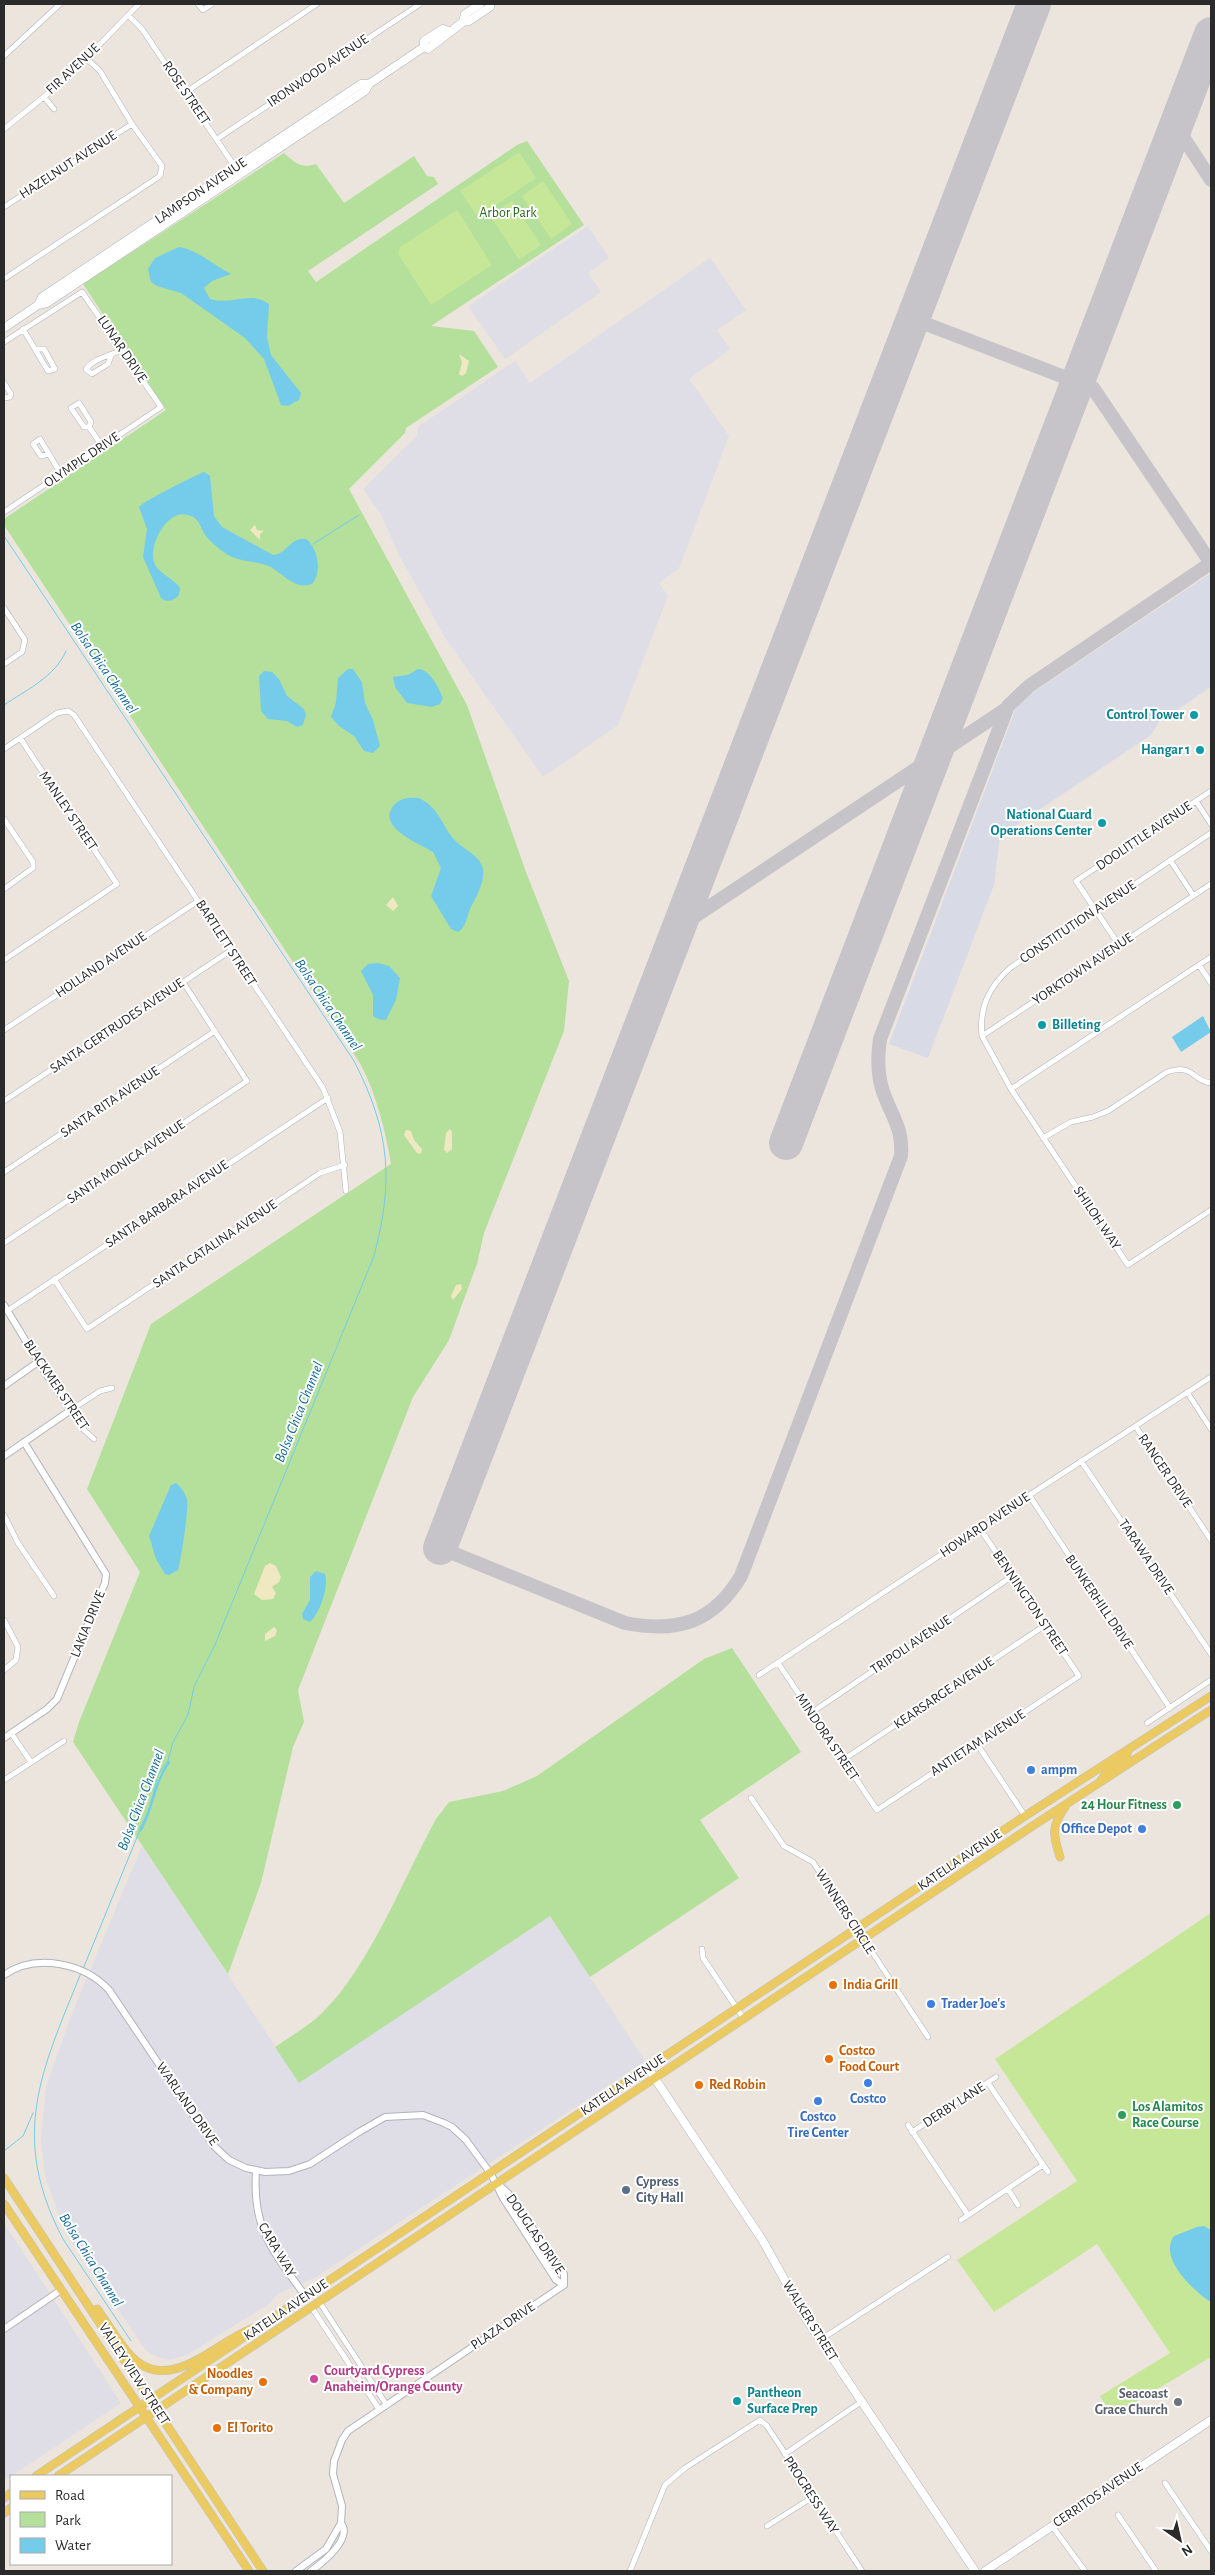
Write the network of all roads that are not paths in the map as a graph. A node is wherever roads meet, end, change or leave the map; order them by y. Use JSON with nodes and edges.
{"nodes":[{"id":1,"x":60,"y":4,"type":"edge"},
{"id":2,"x":139,"y":4,"type":"edge"},
{"id":3,"x":198,"y":4,"type":"edge"},
{"id":4,"x":212,"y":4,"type":"edge"},
{"id":5,"x":317,"y":4,"type":"edge"},
{"id":6,"x":420,"y":4,"type":"edge"},
{"id":7,"x":480,"y":4,"type":"edge"},
{"id":8,"x":490,"y":4,"type":"edge"},
{"id":9,"x":128,"y":15,"type":"junction"},
{"id":10,"x":462,"y":22,"type":"junction"},
{"id":11,"x":4,"y":56,"type":"edge"},
{"id":12,"x":86,"y":58,"type":"junction"},
{"id":13,"x":186,"y":92,"type":"junction"},
{"id":14,"x":44,"y":97,"type":"junction"},
{"id":15,"x":54,"y":109,"type":"dead end"},
{"id":16,"x":132,"y":124,"type":"junction"},
{"id":17,"x":4,"y":129,"type":"edge"},
{"id":18,"x":217,"y":139,"type":"junction"},
{"id":19,"x":238,"y":171,"type":"junction"},
{"id":20,"x":4,"y":207,"type":"edge"},
{"id":21,"x":4,"y":279,"type":"edge"},
{"id":22,"x":4,"y":328,"type":"edge"},
{"id":23,"x":23,"y":330,"type":"junction"},
{"id":24,"x":5,"y":340,"type":"edge"},
{"id":25,"x":36,"y":349,"type":"junction"},
{"id":26,"x":122,"y":349,"type":"junction"},
{"id":27,"x":111,"y":356,"type":"junction"},
{"id":28,"x":4,"y":383,"type":"edge"},
{"id":29,"x":4,"y":398,"type":"edge"},
{"id":30,"x":161,"y":407,"type":"joint"},
{"id":31,"x":89,"y":427,"type":"junction"},
{"id":32,"x":102,"y":446,"type":"junction"},
{"id":33,"x":48,"y":454,"type":"dead end"},
{"id":34,"x":61,"y":474,"type":"junction"},
{"id":35,"x":4,"y":512,"type":"edge"},
{"id":36,"x":4,"y":608,"type":"edge"},
{"id":37,"x":4,"y":664,"type":"edge"},
{"id":38,"x":20,"y":738,"type":"junction"},
{"id":39,"x":4,"y":749,"type":"edge"},
{"id":40,"x":1211,"y":791,"type":"edge"},
{"id":41,"x":1196,"y":802,"type":"junction"},
{"id":42,"x":4,"y":819,"type":"edge"},
{"id":43,"x":1211,"y":824,"type":"edge"},
{"id":44,"x":1211,"y":833,"type":"edge"},
{"id":45,"x":1170,"y":860,"type":"junction"},
{"id":46,"x":1211,"y":884,"type":"edge"},
{"id":47,"x":4,"y":889,"type":"edge"},
{"id":48,"x":1193,"y":895,"type":"junction"},
{"id":49,"x":198,"y":900,"type":"junction"},
{"id":50,"x":1095,"y":910,"type":"junction"},
{"id":51,"x":1119,"y":945,"type":"junction"},
{"id":52,"x":230,"y":950,"type":"junction"},
{"id":53,"x":1211,"y":957,"type":"edge"},
{"id":54,"x":4,"y":960,"type":"edge"},
{"id":55,"x":1199,"y":965,"type":"junction"},
{"id":56,"x":183,"y":982,"type":"junction"},
{"id":57,"x":1211,"y":983,"type":"edge"},
{"id":58,"x":4,"y":1030,"type":"edge"},
{"id":59,"x":216,"y":1032,"type":"junction"},
{"id":60,"x":982,"y":1036,"type":"junction"},
{"id":61,"x":1211,"y":1083,"type":"edge"},
{"id":62,"x":1011,"y":1089,"type":"junction"},
{"id":63,"x":328,"y":1098,"type":"junction"},
{"id":64,"x":4,"y":1101,"type":"edge"},
{"id":65,"x":1043,"y":1138,"type":"junction"},
{"id":66,"x":345,"y":1165,"type":"junction"},
{"id":67,"x":4,"y":1172,"type":"edge"},
{"id":68,"x":346,"y":1191,"type":"dead end"},
{"id":69,"x":1211,"y":1210,"type":"edge"},
{"id":70,"x":4,"y":1243,"type":"edge"},
{"id":71,"x":54,"y":1279,"type":"junction"},
{"id":72,"x":5,"y":1308,"type":"edge"},
{"id":73,"x":38,"y":1362,"type":"junction"},
{"id":74,"x":1211,"y":1377,"type":"edge"},
{"id":75,"x":4,"y":1386,"type":"edge"},
{"id":76,"x":112,"y":1388,"type":"dead end"},
{"id":77,"x":1187,"y":1392,"type":"junction"},
{"id":78,"x":71,"y":1410,"type":"junction"},
{"id":79,"x":1136,"y":1427,"type":"junction"},
{"id":80,"x":1211,"y":1429,"type":"edge"},
{"id":81,"x":94,"y":1439,"type":"dead end"},
{"id":82,"x":24,"y":1442,"type":"junction"},
{"id":83,"x":4,"y":1456,"type":"edge"},
{"id":84,"x":1081,"y":1460,"type":"junction"},
{"id":85,"x":1028,"y":1495,"type":"junction"},
{"id":86,"x":4,"y":1515,"type":"edge"},
{"id":87,"x":981,"y":1530,"type":"junction"},
{"id":88,"x":1211,"y":1540,"type":"edge"},
{"id":89,"x":1011,"y":1577,"type":"junction"},
{"id":90,"x":54,"y":1596,"type":"dead end"},
{"id":91,"x":4,"y":1620,"type":"edge"},
{"id":92,"x":1044,"y":1626,"type":"junction"},
{"id":93,"x":1211,"y":1654,"type":"edge"},
{"id":94,"x":778,"y":1663,"type":"junction"},
{"id":95,"x":4,"y":1670,"type":"edge"},
{"id":96,"x":759,"y":1675,"type":"dead end"},
{"id":97,"x":1079,"y":1676,"type":"joint"},
{"id":98,"x":1211,"y":1680,"type":"edge"},
{"id":99,"x":1211,"y":1696,"type":"edge"},
{"id":100,"x":1170,"y":1708,"type":"junction"},
{"id":101,"x":1211,"y":1710,"type":"edge"},
{"id":102,"x":811,"y":1713,"type":"junction"},
{"id":103,"x":1147,"y":1723,"type":"dead end"},
{"id":104,"x":11,"y":1733,"type":"junction"},
{"id":105,"x":4,"y":1738,"type":"edge"},
{"id":106,"x":64,"y":1741,"type":"dead end"},
{"id":107,"x":977,"y":1744,"type":"junction"},
{"id":108,"x":1128,"y":1751,"type":"junction"},
{"id":109,"x":844,"y":1760,"type":"junction"},
{"id":110,"x":32,"y":1762,"type":"junction"},
{"id":111,"x":4,"y":1780,"type":"edge"},
{"id":112,"x":1097,"y":1785,"type":"junction"},
{"id":113,"x":751,"y":1798,"type":"dead end"},
{"id":114,"x":1066,"y":1805,"type":"junction"},
{"id":115,"x":877,"y":1810,"type":"joint"},
{"id":116,"x":1025,"y":1816,"type":"junction"},
{"id":117,"x":1060,"y":1857,"type":"dead end"},
{"id":118,"x":858,"y":1929,"type":"junction"},
{"id":119,"x":863,"y":1940,"type":"junction"},
{"id":120,"x":702,"y":1949,"type":"dead end"},
{"id":121,"x":4,"y":1975,"type":"edge"},
{"id":122,"x":737,"y":2009,"type":"junction"},
{"id":123,"x":744,"y":2019,"type":"junction"},
{"id":124,"x":928,"y":2037,"type":"dead end"},
{"id":125,"x":648,"y":2068,"type":"junction"},
{"id":126,"x":996,"y":2077,"type":"dead end"},
{"id":127,"x":655,"y":2078,"type":"junction"},
{"id":128,"x":988,"y":2083,"type":"junction"},
{"id":129,"x":908,"y":2125,"type":"dead end"},
{"id":130,"x":912,"y":2132,"type":"junction"},
{"id":131,"x":1043,"y":2165,"type":"junction"},
{"id":132,"x":256,"y":2171,"type":"junction"},
{"id":133,"x":1048,"y":2172,"type":"dead end"},
{"id":134,"x":491,"y":2174,"type":"junction"},
{"id":135,"x":4,"y":2178,"type":"edge"},
{"id":136,"x":498,"y":2184,"type":"junction"},
{"id":137,"x":1008,"y":2188,"type":"junction"},
{"id":138,"x":4,"y":2204,"type":"edge"},
{"id":139,"x":1018,"y":2205,"type":"dead end"},
{"id":140,"x":968,"y":2215,"type":"junction"},
{"id":141,"x":961,"y":2220,"type":"dead end"},
{"id":142,"x":948,"y":2257,"type":"dead end"},
{"id":143,"x":564,"y":2285,"type":"joint"},
{"id":144,"x":77,"y":2287,"type":"junction"},
{"id":145,"x":317,"y":2289,"type":"junction"},
{"id":146,"x":61,"y":2290,"type":"junction"},
{"id":147,"x":306,"y":2296,"type":"junction"},
{"id":148,"x":320,"y":2303,"type":"junction"},
{"id":149,"x":312,"y":2308,"type":"junction"},
{"id":150,"x":298,"y":2317,"type":"junction"},
{"id":151,"x":263,"y":2325,"type":"junction"},
{"id":152,"x":4,"y":2329,"type":"edge"},
{"id":153,"x":820,"y":2340,"type":"junction"},
{"id":154,"x":151,"y":2400,"type":"junction"},
{"id":155,"x":862,"y":2402,"type":"junction"},
{"id":156,"x":386,"y":2404,"type":"junction"},
{"id":157,"x":140,"y":2407,"type":"junction"},
{"id":158,"x":379,"y":2409,"type":"junction"},
{"id":159,"x":158,"y":2410,"type":"junction"},
{"id":160,"x":146,"y":2418,"type":"junction"},
{"id":161,"x":1211,"y":2420,"type":"edge"},
{"id":162,"x":785,"y":2454,"type":"junction"},
{"id":163,"x":38,"y":2475,"type":"edge"},
{"id":164,"x":60,"y":2475,"type":"edge"},
{"id":165,"x":1165,"y":2483,"type":"dead end"},
{"id":166,"x":813,"y":2497,"type":"junction"},
{"id":167,"x":1118,"y":2515,"type":"dead end"},
{"id":168,"x":341,"y":2523,"type":"junction"},
{"id":169,"x":767,"y":2526,"type":"dead end"},
{"id":170,"x":1052,"y":2526,"type":"junction"},
{"id":171,"x":1211,"y":2551,"type":"edge"},
{"id":172,"x":249,"y":2571,"type":"edge"},
{"id":173,"x":263,"y":2571,"type":"edge"},
{"id":174,"x":296,"y":2571,"type":"edge"},
{"id":175,"x":311,"y":2571,"type":"edge"},
{"id":176,"x":630,"y":2571,"type":"edge"},
{"id":177,"x":862,"y":2571,"type":"edge"},
{"id":178,"x":975,"y":2571,"type":"edge"},
{"id":179,"x":984,"y":2571,"type":"edge"},
{"id":180,"x":1084,"y":2571,"type":"edge"},
{"id":181,"x":1156,"y":2571,"type":"edge"}],
"edges":[{"from":1,"to":11,"type":"street"},
{"from":2,"to":9,"type":"street","name":"FIR AVENUE"},
{"from":3,"to":4,"type":"street"},
{"from":5,"to":13,"type":"street"},
{"from":6,"to":18,"type":"street","name":"IRONWOOD AVENUE"},
{"from":7,"to":10,"type":"main road","name":"LAMPSON AVENUE"},
{"from":8,"to":10,"type":"main road","name":"LAMPSON AVENUE"},
{"from":9,"to":12,"type":"street","name":"FIR AVENUE"},
{"from":9,"to":13,"type":"street","name":"ROSE STREET"},
{"from":10,"to":19,"type":"main road","name":"LAMPSON AVENUE"},
{"from":12,"to":14,"type":"street","name":"FIR AVENUE"},
{"from":12,"to":16,"type":"street"},
{"from":13,"to":18,"type":"street","name":"ROSE STREET"},
{"from":14,"to":15,"type":"street"},
{"from":14,"to":17,"type":"street","name":"FIR AVENUE"},
{"from":16,"to":20,"type":"street","name":"HAZELNUT AVENUE"},
{"from":16,"to":21,"type":"street"},
{"from":18,"to":19,"type":"street","name":"ROSE STREET"},
{"from":19,"to":22,"type":"main road","name":"LAMPSON AVENUE"},
{"from":23,"to":24,"type":"street"},
{"from":23,"to":25,"type":"street"},
{"from":23,"to":26,"type":"street","name":"LUNAR DRIVE"},
{"from":25,"to":25,"type":"street"},
{"from":26,"to":27,"type":"street"},
{"from":26,"to":30,"type":"street","name":"LUNAR DRIVE"},
{"from":27,"to":27,"type":"street"},
{"from":28,"to":29,"type":"street"},
{"from":30,"to":32,"type":"street","name":"OLYMPIC DRIVE"},
{"from":31,"to":31,"type":"street"},
{"from":31,"to":32,"type":"street"},
{"from":32,"to":34,"type":"street","name":"OLYMPIC DRIVE"},
{"from":33,"to":34,"type":"street"},
{"from":34,"to":35,"type":"street","name":"OLYMPIC DRIVE"},
{"from":36,"to":37,"type":"street"},
{"from":38,"to":39,"type":"street"},
{"from":38,"to":49,"type":"street","name":"BARTLETT STREET"},
{"from":38,"to":54,"type":"street","name":"MANLEY STREET"},
{"from":40,"to":41,"type":"street","name":"DOOLITTLE AVENUE"},
{"from":41,"to":43,"type":"street"},
{"from":41,"to":50,"type":"street","name":"DOOLITTLE AVENUE"},
{"from":42,"to":47,"type":"street"},
{"from":44,"to":45,"type":"street","name":"CONSTITUTION AVENUE"},
{"from":45,"to":48,"type":"street"},
{"from":45,"to":50,"type":"street","name":"CONSTITUTION AVENUE"},
{"from":46,"to":48,"type":"street","name":"YORKTOWN AVENUE"},
{"from":48,"to":51,"type":"street","name":"YORKTOWN AVENUE"},
{"from":49,"to":52,"type":"street","name":"BARTLETT STREET"},
{"from":49,"to":58,"type":"street","name":"HOLLAND AVENUE"},
{"from":50,"to":51,"type":"street"},
{"from":50,"to":60,"type":"street","name":"CONSTITUTION AVENUE"},
{"from":51,"to":60,"type":"street","name":"YORKTOWN AVENUE"},
{"from":52,"to":56,"type":"street","name":"SANTA GERTRUDES AVENUE"},
{"from":52,"to":63,"type":"street","name":"BARTLETT STREET"},
{"from":53,"to":55,"type":"street"},
{"from":55,"to":57,"type":"street"},
{"from":55,"to":62,"type":"street"},
{"from":56,"to":59,"type":"street"},
{"from":56,"to":64,"type":"street","name":"SANTA GERTRUDES AVENUE"},
{"from":59,"to":67,"type":"street","name":"SANTA RITA AVENUE"},
{"from":59,"to":70,"type":"street","name":"SANTA MONICA AVENUE"},
{"from":60,"to":62,"type":"street","name":"SHILOH WAY"},
{"from":61,"to":65,"type":"street"},
{"from":62,"to":65,"type":"street","name":"SHILOH WAY"},
{"from":63,"to":66,"type":"street","name":"BARTLETT STREET"},
{"from":63,"to":71,"type":"street","name":"SANTA BARBARA AVENUE"},
{"from":65,"to":69,"type":"street","name":"SHILOH WAY"},
{"from":66,"to":68,"type":"street","name":"BARTLETT STREET"},
{"from":66,"to":71,"type":"street","name":"SANTA CATALINA AVENUE"},
{"from":71,"to":72,"type":"street","name":"SANTA BARBARA AVENUE"},
{"from":72,"to":73,"type":"street","name":"BLACKMER STREET"},
{"from":73,"to":75,"type":"street"},
{"from":73,"to":78,"type":"street","name":"BLACKMER STREET"},
{"from":74,"to":77,"type":"street","name":"HOWARD AVENUE"},
{"from":76,"to":78,"type":"street"},
{"from":77,"to":79,"type":"street","name":"HOWARD AVENUE"},
{"from":77,"to":80,"type":"street"},
{"from":78,"to":81,"type":"street","name":"BLACKMER STREET"},
{"from":78,"to":82,"type":"street"},
{"from":79,"to":84,"type":"street","name":"HOWARD AVENUE"},
{"from":79,"to":88,"type":"street","name":"RANGER DRIVE"},
{"from":82,"to":83,"type":"street"},
{"from":82,"to":104,"type":"street","name":"LAKIA DRIVE"},
{"from":84,"to":85,"type":"street","name":"HOWARD AVENUE"},
{"from":84,"to":93,"type":"street","name":"TARAWA DRIVE"},
{"from":85,"to":87,"type":"street","name":"HOWARD AVENUE"},
{"from":85,"to":100,"type":"street","name":"BUNKERHILL DRIVE"},
{"from":86,"to":90,"type":"street"},
{"from":87,"to":89,"type":"street","name":"BENNINGTON STREET"},
{"from":87,"to":94,"type":"street","name":"HOWARD AVENUE"},
{"from":89,"to":92,"type":"street","name":"BENNINGTON STREET"},
{"from":89,"to":102,"type":"street","name":"TRIPOLI AVENUE"},
{"from":91,"to":95,"type":"street"},
{"from":92,"to":97,"type":"street","name":"BENNINGTON STREET"},
{"from":92,"to":109,"type":"street","name":"KEARSARGE AVENUE"},
{"from":94,"to":96,"type":"street","name":"HOWARD AVENUE"},
{"from":94,"to":102,"type":"street","name":"MINDORA STREET"},
{"from":97,"to":107,"type":"street","name":"ANTIETAM AVENUE"},
{"from":98,"to":100,"type":"street"},
{"from":99,"to":108,"type":"main road","name":"KATELLA AVENUE"},
{"from":100,"to":103,"type":"street"},
{"from":101,"to":112,"type":"main road","name":"KATELLA AVENUE"},
{"from":102,"to":109,"type":"street","name":"MINDORA STREET"},
{"from":104,"to":105,"type":"street","name":"LAKIA DRIVE"},
{"from":104,"to":110,"type":"street"},
{"from":106,"to":110,"type":"street"},
{"from":107,"to":115,"type":"street","name":"ANTIETAM AVENUE"},
{"from":107,"to":116,"type":"street"},
{"from":108,"to":112,"type":"main road"},
{"from":108,"to":116,"type":"main road","name":"KATELLA AVENUE"},
{"from":109,"to":115,"type":"street","name":"MINDORA STREET"},
{"from":110,"to":111,"type":"street"},
{"from":112,"to":114,"type":"main road","name":"KATELLA AVENUE"},
{"from":113,"to":118,"type":"street","name":"WINNERS CIRCLE"},
{"from":114,"to":117,"type":"main road"},
{"from":114,"to":119,"type":"main road","name":"KATELLA AVENUE"},
{"from":116,"to":118,"type":"main road","name":"KATELLA AVENUE"},
{"from":118,"to":119,"type":"street","name":"WINNERS CIRCLE"},
{"from":118,"to":122,"type":"main road","name":"KATELLA AVENUE"},
{"from":119,"to":123,"type":"main road","name":"KATELLA AVENUE"},
{"from":119,"to":124,"type":"street","name":"WINNERS CIRCLE"},
{"from":120,"to":122,"type":"street"},
{"from":121,"to":132,"type":"street","name":"WARLAND DRIVE"},
{"from":122,"to":123,"type":"street"},
{"from":122,"to":125,"type":"main road","name":"KATELLA AVENUE"},
{"from":123,"to":127,"type":"main road","name":"KATELLA AVENUE"},
{"from":125,"to":127,"type":"main road","name":"WALKER STREET"},
{"from":125,"to":134,"type":"main road","name":"KATELLA AVENUE"},
{"from":126,"to":128,"type":"street","name":"DERBY LANE"},
{"from":127,"to":136,"type":"main road","name":"KATELLA AVENUE"},
{"from":127,"to":153,"type":"main road","name":"WALKER STREET"},
{"from":128,"to":130,"type":"street","name":"DERBY LANE"},
{"from":128,"to":131,"type":"street"},
{"from":129,"to":130,"type":"street"},
{"from":130,"to":140,"type":"street"},
{"from":131,"to":133,"type":"street"},
{"from":131,"to":137,"type":"street"},
{"from":132,"to":134,"type":"street","name":"WARLAND DRIVE"},
{"from":132,"to":147,"type":"street","name":"CARA WAY"},
{"from":134,"to":136,"type":"street","name":"DOUGLAS DRIVE"},
{"from":134,"to":145,"type":"main road","name":"KATELLA AVENUE"},
{"from":135,"to":144,"type":"main road","name":"VALLEY VIEW STREET"},
{"from":136,"to":143,"type":"street","name":"DOUGLAS DRIVE"},
{"from":136,"to":148,"type":"main road","name":"KATELLA AVENUE"},
{"from":137,"to":139,"type":"street"},
{"from":137,"to":140,"type":"street"},
{"from":138,"to":146,"type":"main road","name":"VALLEY VIEW STREET"},
{"from":140,"to":141,"type":"street"},
{"from":142,"to":153,"type":"street"},
{"from":143,"to":156,"type":"street","name":"PLAZA DRIVE"},
{"from":144,"to":151,"type":"main road"},
{"from":144,"to":154,"type":"main road","name":"VALLEY VIEW STREET"},
{"from":145,"to":147,"type":"main road","name":"KATELLA AVENUE"},
{"from":145,"to":149,"type":"main road"},
{"from":146,"to":152,"type":"street"},
{"from":146,"to":157,"type":"main road","name":"VALLEY VIEW STREET"},
{"from":147,"to":150,"type":"main road"},
{"from":147,"to":151,"type":"main road","name":"KATELLA AVENUE"},
{"from":148,"to":149,"type":"main road","name":"KATELLA AVENUE"},
{"from":148,"to":156,"type":"street"},
{"from":149,"to":150,"type":"main road","name":"KATELLA AVENUE"},
{"from":149,"to":158,"type":"street"},
{"from":150,"to":159,"type":"main road","name":"KATELLA AVENUE"},
{"from":151,"to":154,"type":"main road","name":"KATELLA AVENUE"},
{"from":153,"to":155,"type":"main road","name":"WALKER STREET"},
{"from":154,"to":157,"type":"main road","name":"KATELLA AVENUE"},
{"from":154,"to":159,"type":"main road","name":"VALLEY VIEW STREET"},
{"from":155,"to":162,"type":"street"},
{"from":155,"to":178,"type":"main road","name":"WALKER STREET"},
{"from":156,"to":158,"type":"street","name":"PLAZA DRIVE"},
{"from":157,"to":160,"type":"main road","name":"VALLEY VIEW STREET"},
{"from":157,"to":163,"type":"main road","name":"KATELLA AVENUE"},
{"from":158,"to":168,"type":"street","name":"PLAZA DRIVE"},
{"from":159,"to":160,"type":"main road","name":"KATELLA AVENUE"},
{"from":159,"to":173,"type":"main road","name":"VALLEY VIEW STREET"},
{"from":160,"to":164,"type":"main road","name":"KATELLA AVENUE"},
{"from":160,"to":172,"type":"main road","name":"VALLEY VIEW STREET"},
{"from":161,"to":170,"type":"main road","name":"CERRITOS AVENUE"},
{"from":162,"to":166,"type":"street","name":"PROGRESS WAY"},
{"from":162,"to":176,"type":"street","name":"PROGRESS WAY"},
{"from":165,"to":171,"type":"street"},
{"from":166,"to":169,"type":"street"},
{"from":166,"to":177,"type":"street","name":"PROGRESS WAY"},
{"from":167,"to":181,"type":"street"},
{"from":168,"to":174,"type":"street"},
{"from":168,"to":175,"type":"street","name":"PLAZA DRIVE"},
{"from":170,"to":179,"type":"main road","name":"CERRITOS AVENUE"},
{"from":170,"to":180,"type":"street"}]}
